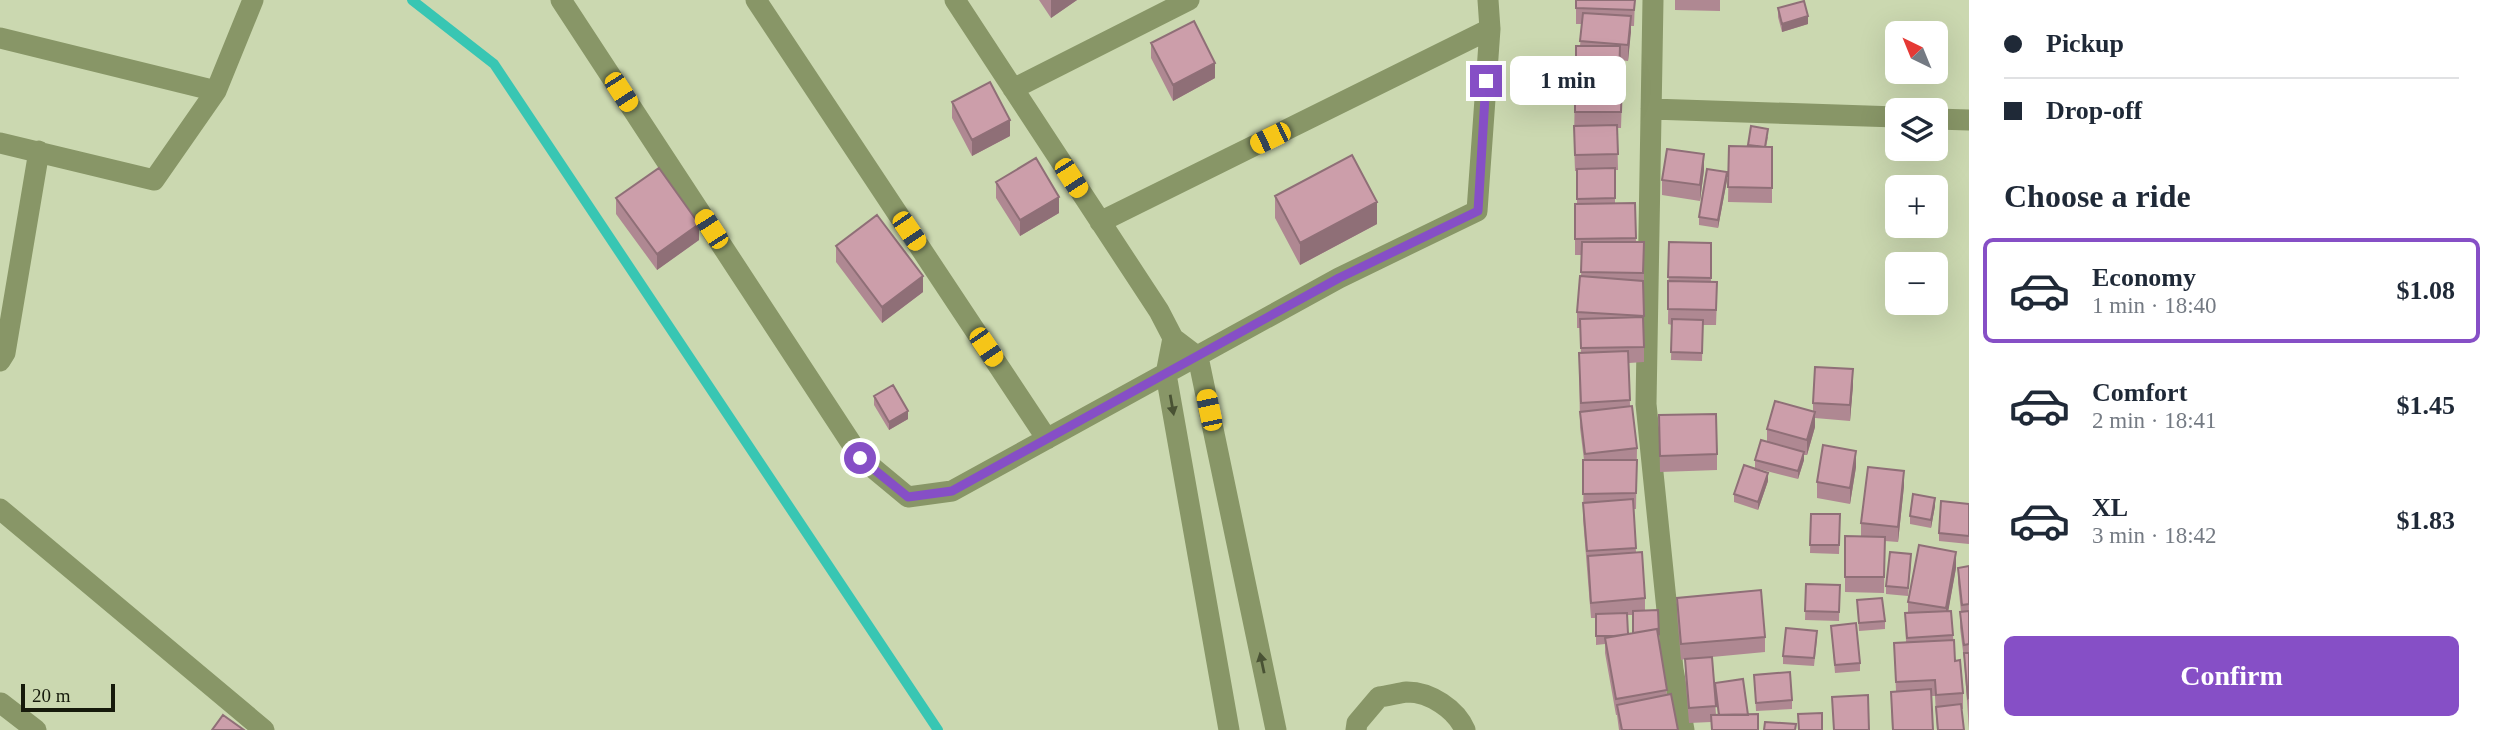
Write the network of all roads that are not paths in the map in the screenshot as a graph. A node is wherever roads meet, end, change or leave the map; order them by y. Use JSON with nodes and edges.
{"nodes":[{"id":1,"x":253,"y":0,"type":"edge"},
{"id":2,"x":561,"y":0,"type":"edge"},
{"id":3,"x":756,"y":0,"type":"edge"},
{"id":4,"x":955,"y":0,"type":"edge"},
{"id":5,"x":1189,"y":0,"type":"edge"},
{"id":6,"x":1488,"y":0,"type":"edge"},
{"id":7,"x":1653,"y":0,"type":"edge"},
{"id":8,"x":1490,"y":29,"type":"junction"},
{"id":9,"x":0,"y":38,"type":"edge"},
{"id":10,"x":1013,"y":89,"type":"junction"},
{"id":11,"x":216,"y":91,"type":"junction"},
{"id":12,"x":1651,"y":110,"type":"junction"},
{"id":13,"x":1885,"y":117,"type":"edge"},
{"id":14,"x":1948,"y":119,"type":"edge"},
{"id":15,"x":1969,"y":120,"type":"edge"},
{"id":16,"x":0,"y":143,"type":"edge"},
{"id":17,"x":39,"y":151,"type":"junction"},
{"id":18,"x":1100,"y":222,"type":"junction"},
{"id":19,"x":1173,"y":338,"type":"junction"},
{"id":20,"x":1198,"y":357,"type":"junction"},
{"id":21,"x":0,"y":361,"type":"edge"},
{"id":22,"x":1166,"y":374,"type":"junction"},
{"id":23,"x":1047,"y":439,"type":"junction"},
{"id":24,"x":0,"y":509,"type":"edge"},
{"id":25,"x":1,"y":703,"type":"edge"},
{"id":26,"x":36,"y":730,"type":"edge"},
{"id":27,"x":264,"y":730,"type":"edge"},
{"id":28,"x":1229,"y":730,"type":"edge"},
{"id":29,"x":1276,"y":730,"type":"edge"},
{"id":30,"x":1356,"y":730,"type":"edge"},
{"id":31,"x":1465,"y":730,"type":"edge"},
{"id":32,"x":1684,"y":730,"type":"edge"}],
"edges":[{"from":1,"to":11,"type":"street"},
{"from":2,"to":23,"type":"street"},
{"from":3,"to":23,"type":"street"},
{"from":4,"to":10,"type":"street"},
{"from":5,"to":10,"type":"street"},
{"from":6,"to":8,"type":"street"},
{"from":7,"to":12,"type":"street"},
{"from":8,"to":18,"type":"street"},
{"from":8,"to":20,"type":"street"},
{"from":9,"to":11,"type":"street"},
{"from":10,"to":18,"type":"street"},
{"from":11,"to":17,"type":"street"},
{"from":12,"to":13,"type":"street"},
{"from":12,"to":32,"type":"street"},
{"from":14,"to":15,"type":"street"},
{"from":16,"to":17,"type":"street"},
{"from":17,"to":21,"type":"street"},
{"from":18,"to":19,"type":"street"},
{"from":19,"to":20,"type":"street"},
{"from":19,"to":22,"type":"street"},
{"from":20,"to":22,"type":"street"},
{"from":29,"to":20,"type":"street","one_way":true},
{"from":22,"to":23,"type":"street"},
{"from":22,"to":28,"type":"street","one_way":true},
{"from":24,"to":27,"type":"street"},
{"from":25,"to":26,"type":"street"},
{"from":30,"to":31,"type":"street"}]}
